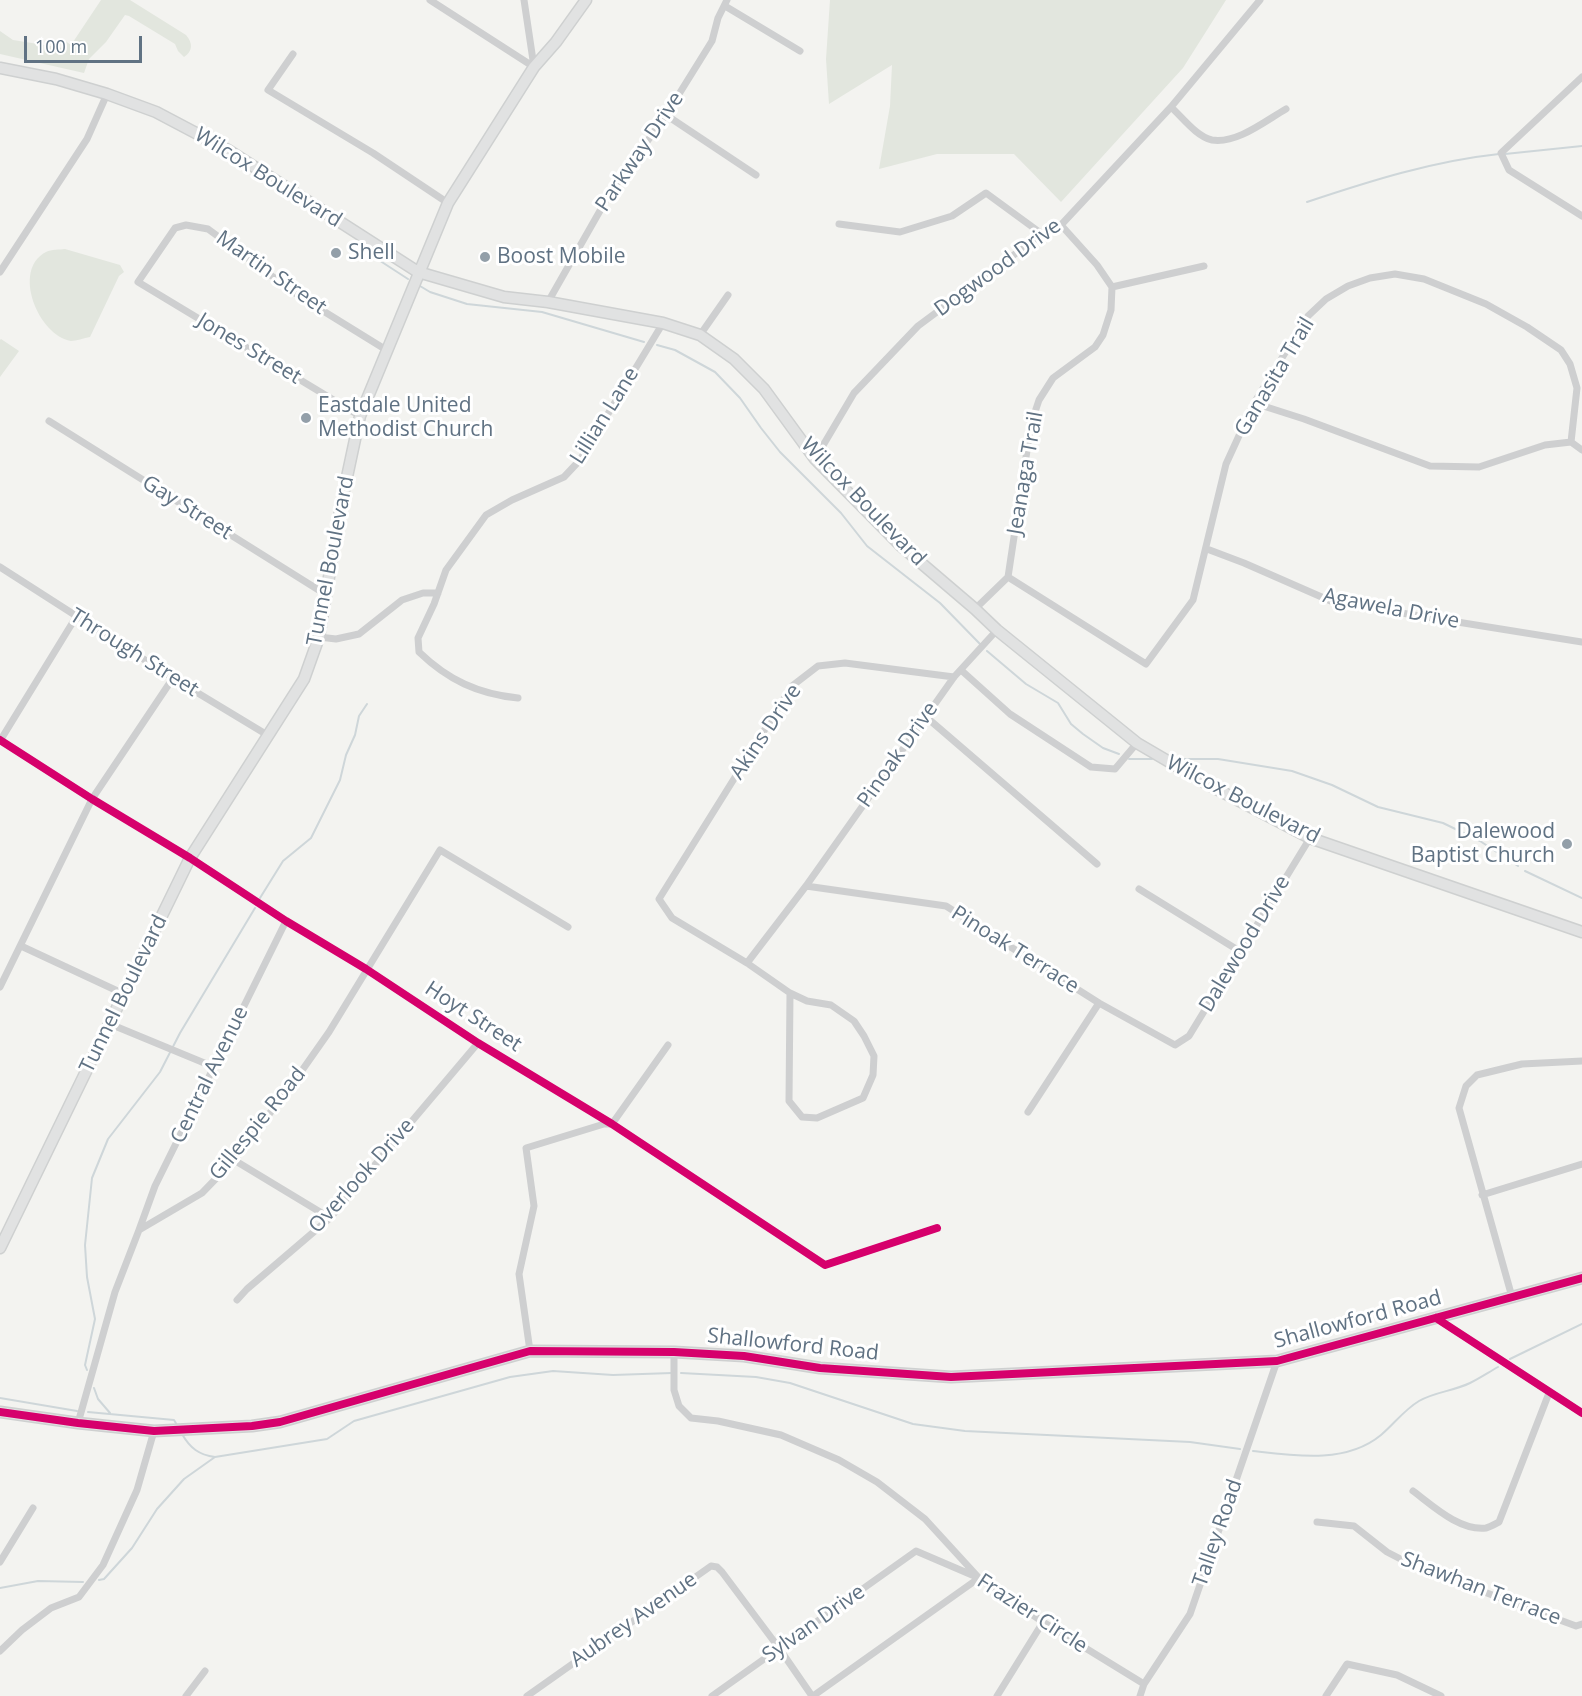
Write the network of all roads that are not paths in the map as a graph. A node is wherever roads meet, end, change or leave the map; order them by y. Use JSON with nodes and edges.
{"nodes":[{"id":1,"x":430,"y":0,"type":"edge"},
{"id":2,"x":524,"y":0,"type":"edge"},
{"id":3,"x":586,"y":0,"type":"edge"},
{"id":4,"x":1260,"y":0,"type":"edge"},
{"id":5,"x":726,"y":3,"type":"edge"},
{"id":6,"x":800,"y":51,"type":"dead end"},
{"id":7,"x":293,"y":54,"type":"dead end"},
{"id":8,"x":534,"y":67,"type":"junction"},
{"id":9,"x":0,"y":68,"type":"edge"},
{"id":10,"x":1582,"y":77,"type":"edge"},
{"id":11,"x":107,"y":94,"type":"junction"},
{"id":12,"x":1171,"y":108,"type":"junction"},
{"id":13,"x":1286,"y":109,"type":"dead end"},
{"id":14,"x":666,"y":116,"type":"junction"},
{"id":15,"x":756,"y":175,"type":"dead end"},
{"id":16,"x":448,"y":203,"type":"junction"},
{"id":17,"x":1582,"y":216,"type":"edge"},
{"id":18,"x":839,"y":224,"type":"dead end"},
{"id":19,"x":1061,"y":225,"type":"junction"},
{"id":20,"x":1042,"y":234,"type":"junction"},
{"id":21,"x":1204,"y":266,"type":"dead end"},
{"id":22,"x":0,"y":272,"type":"edge"},
{"id":23,"x":418,"y":272,"type":"junction"},
{"id":24,"x":138,"y":282,"type":"joint"},
{"id":25,"x":1112,"y":287,"type":"junction"},
{"id":26,"x":728,"y":295,"type":"dead end"},
{"id":27,"x":548,"y":302,"type":"junction"},
{"id":28,"x":663,"y":323,"type":"junction"},
{"id":29,"x":700,"y":335,"type":"junction"},
{"id":30,"x":388,"y":351,"type":"junction"},
{"id":31,"x":1254,"y":403,"type":"junction"},
{"id":32,"x":360,"y":416,"type":"junction"},
{"id":33,"x":49,"y":422,"type":"dead end"},
{"id":34,"x":1570,"y":442,"type":"junction"},
{"id":35,"x":1582,"y":450,"type":"edge"},
{"id":36,"x":815,"y":459,"type":"junction"},
{"id":37,"x":1207,"y":549,"type":"junction"},
{"id":38,"x":0,"y":567,"type":"edge"},
{"id":39,"x":1008,"y":577,"type":"junction"},
{"id":40,"x":438,"y":593,"type":"junction"},
{"id":41,"x":325,"y":594,"type":"junction"},
{"id":42,"x":975,"y":609,"type":"junction"},
{"id":43,"x":76,"y":617,"type":"junction"},
{"id":44,"x":997,"y":630,"type":"junction"},
{"id":45,"x":319,"y":638,"type":"junction"},
{"id":46,"x":1582,"y":642,"type":"edge"},
{"id":47,"x":961,"y":670,"type":"junction"},
{"id":48,"x":954,"y":677,"type":"junction"},
{"id":49,"x":173,"y":678,"type":"junction"},
{"id":50,"x":518,"y":698,"type":"dead end"},
{"id":51,"x":925,"y":716,"type":"junction"},
{"id":52,"x":269,"y":736,"type":"junction"},
{"id":53,"x":0,"y":740,"type":"edge"},
{"id":54,"x":1137,"y":743,"type":"junction"},
{"id":55,"x":92,"y":799,"type":"junction"},
{"id":56,"x":1310,"y":838,"type":"junction"},
{"id":57,"x":190,"y":858,"type":"junction"},
{"id":58,"x":1097,"y":864,"type":"dead end"},
{"id":59,"x":806,"y":886,"type":"junction"},
{"id":60,"x":1139,"y":889,"type":"dead end"},
{"id":61,"x":286,"y":921,"type":"junction"},
{"id":62,"x":568,"y":927,"type":"dead end"},
{"id":63,"x":1582,"y":932,"type":"edge"},
{"id":64,"x":21,"y":946,"type":"junction"},
{"id":65,"x":1241,"y":952,"type":"junction"},
{"id":66,"x":747,"y":963,"type":"junction"},
{"id":67,"x":366,"y":969,"type":"junction"},
{"id":68,"x":0,"y":987,"type":"edge"},
{"id":69,"x":790,"y":993,"type":"junction"},
{"id":70,"x":124,"y":994,"type":"junction"},
{"id":71,"x":1099,"y":1003,"type":"junction"},
{"id":72,"x":110,"y":1024,"type":"junction"},
{"id":73,"x":478,"y":1043,"type":"junction"},
{"id":74,"x":668,"y":1045,"type":"dead end"},
{"id":75,"x":1175,"y":1045,"type":"joint"},
{"id":76,"x":1582,"y":1061,"type":"edge"},
{"id":77,"x":214,"y":1067,"type":"junction"},
{"id":78,"x":1028,"y":1112,"type":"dead end"},
{"id":79,"x":612,"y":1124,"type":"junction"},
{"id":80,"x":234,"y":1160,"type":"junction"},
{"id":81,"x":1582,"y":1164,"type":"edge"},
{"id":82,"x":1482,"y":1195,"type":"junction"},
{"id":83,"x":330,"y":1218,"type":"junction"},
{"id":84,"x":938,"y":1228,"type":"dead end"},
{"id":85,"x":139,"y":1230,"type":"junction"},
{"id":86,"x":0,"y":1248,"type":"edge"},
{"id":87,"x":1582,"y":1278,"type":"edge"},
{"id":88,"x":1512,"y":1297,"type":"junction"},
{"id":89,"x":237,"y":1300,"type":"dead end"},
{"id":90,"x":1436,"y":1318,"type":"junction"},
{"id":91,"x":530,"y":1351,"type":"junction"},
{"id":92,"x":674,"y":1352,"type":"junction"},
{"id":93,"x":1277,"y":1361,"type":"junction"},
{"id":94,"x":1549,"y":1393,"type":"junction"},
{"id":95,"x":0,"y":1412,"type":"edge"},
{"id":96,"x":1582,"y":1413,"type":"edge"},
{"id":97,"x":78,"y":1423,"type":"junction"},
{"id":98,"x":154,"y":1431,"type":"junction"},
{"id":99,"x":1413,"y":1491,"type":"dead end"},
{"id":100,"x":33,"y":1508,"type":"dead end"},
{"id":101,"x":1317,"y":1522,"type":"dead end"},
{"id":102,"x":916,"y":1551,"type":"joint"},
{"id":103,"x":0,"y":1562,"type":"edge"},
{"id":104,"x":979,"y":1578,"type":"junction"},
{"id":105,"x":1043,"y":1622,"type":"junction"},
{"id":106,"x":1582,"y":1624,"type":"edge"},
{"id":107,"x":779,"y":1648,"type":"junction"},
{"id":108,"x":0,"y":1651,"type":"edge"},
{"id":109,"x":205,"y":1671,"type":"dead end"},
{"id":110,"x":1144,"y":1684,"type":"junction"},
{"id":111,"x":186,"y":1696,"type":"edge"},
{"id":112,"x":527,"y":1696,"type":"edge"},
{"id":113,"x":712,"y":1696,"type":"edge"},
{"id":114,"x":812,"y":1696,"type":"edge"},
{"id":115,"x":997,"y":1696,"type":"edge"},
{"id":116,"x":1140,"y":1696,"type":"edge"},
{"id":117,"x":1326,"y":1696,"type":"edge"},
{"id":118,"x":1441,"y":1696,"type":"edge"}],
"edges":[{"from":1,"to":8,"type":"street"},
{"from":2,"to":8,"type":"street"},
{"from":3,"to":8,"type":"main road","name":"Tunnel Boulevard"},
{"from":4,"to":12,"type":"street","name":"Dogwood Drive"},
{"from":5,"to":6,"type":"street"},
{"from":5,"to":14,"type":"street","name":"Parkway Drive"},
{"from":7,"to":16,"type":"street"},
{"from":8,"to":16,"type":"main road","name":"Tunnel Boulevard"},
{"from":9,"to":11,"type":"main road","name":"Wilcox Boulevard"},
{"from":10,"to":17,"type":"street"},
{"from":11,"to":22,"type":"street"},
{"from":11,"to":23,"type":"main road","name":"Wilcox Boulevard"},
{"from":12,"to":13,"type":"street"},
{"from":12,"to":19,"type":"street","name":"Dogwood Drive"},
{"from":14,"to":15,"type":"street"},
{"from":14,"to":27,"type":"street","name":"Parkway Drive"},
{"from":16,"to":23,"type":"main road","name":"Tunnel Boulevard"},
{"from":18,"to":20,"type":"street"},
{"from":19,"to":20,"type":"street","name":"Dogwood Drive"},
{"from":19,"to":25,"type":"street"},
{"from":20,"to":36,"type":"street","name":"Dogwood Drive"},
{"from":21,"to":25,"type":"street"},
{"from":23,"to":27,"type":"main road","name":"Wilcox Boulevard"},
{"from":23,"to":30,"type":"main road","name":"Tunnel Boulevard"},
{"from":24,"to":30,"type":"street","name":"Martin Street"},
{"from":24,"to":32,"type":"street","name":"Jones Street"},
{"from":25,"to":39,"type":"street","name":"Jeanaga Trail"},
{"from":26,"to":29,"type":"street"},
{"from":27,"to":28,"type":"main road","name":"Wilcox Boulevard"},
{"from":28,"to":29,"type":"main road","name":"Wilcox Boulevard"},
{"from":28,"to":40,"type":"street","name":"Lillian Lane"},
{"from":29,"to":36,"type":"main road","name":"Wilcox Boulevard"},
{"from":30,"to":32,"type":"main road","name":"Tunnel Boulevard"},
{"from":31,"to":34,"type":"street"},
{"from":31,"to":34,"type":"street","name":"Ganasita Trail"},
{"from":31,"to":37,"type":"street","name":"Ganasita Trail"},
{"from":32,"to":41,"type":"main road","name":"Tunnel Boulevard"},
{"from":33,"to":41,"type":"street","name":"Gay Street"},
{"from":34,"to":35,"type":"street"},
{"from":36,"to":42,"type":"main road","name":"Wilcox Boulevard"},
{"from":37,"to":39,"type":"street","name":"Ganasita Trail"},
{"from":37,"to":46,"type":"street","name":"Agawela Drive"},
{"from":38,"to":43,"type":"street","name":"Through Street"},
{"from":39,"to":42,"type":"street"},
{"from":40,"to":45,"type":"street"},
{"from":40,"to":50,"type":"street","name":"Lillian Lane"},
{"from":41,"to":45,"type":"main road","name":"Tunnel Boulevard"},
{"from":42,"to":44,"type":"main road","name":"Wilcox Boulevard"},
{"from":43,"to":49,"type":"street","name":"Through Street"},
{"from":43,"to":53,"type":"street"},
{"from":44,"to":47,"type":"street","name":"Pinoak Drive"},
{"from":44,"to":54,"type":"main road","name":"Wilcox Boulevard"},
{"from":45,"to":52,"type":"main road","name":"Tunnel Boulevard"},
{"from":47,"to":48,"type":"street","name":"Pinoak Drive"},
{"from":47,"to":54,"type":"street"},
{"from":48,"to":51,"type":"street","name":"Pinoak Drive"},
{"from":48,"to":66,"type":"street","name":"Akins Drive"},
{"from":49,"to":52,"type":"street","name":"Through Street"},
{"from":49,"to":55,"type":"street"},
{"from":51,"to":58,"type":"street"},
{"from":51,"to":59,"type":"street","name":"Pinoak Drive"},
{"from":52,"to":57,"type":"main road","name":"Tunnel Boulevard"},
{"from":53,"to":55,"type":"street","name":"Hoyt Street"},
{"from":54,"to":56,"type":"main road","name":"Wilcox Boulevard"},
{"from":55,"to":57,"type":"street","name":"Hoyt Street"},
{"from":55,"to":64,"type":"street"},
{"from":56,"to":63,"type":"main road","name":"Wilcox Boulevard"},
{"from":56,"to":65,"type":"street","name":"Dalewood Drive"},
{"from":57,"to":61,"type":"street","name":"Hoyt Street"},
{"from":57,"to":70,"type":"main road","name":"Tunnel Boulevard"},
{"from":59,"to":66,"type":"street","name":"Pinoak Drive"},
{"from":59,"to":71,"type":"street","name":"Pinoak Terrace"},
{"from":60,"to":65,"type":"street"},
{"from":61,"to":67,"type":"street","name":"Hoyt Street"},
{"from":61,"to":77,"type":"street","name":"Central Avenue"},
{"from":62,"to":67,"type":"street","name":"Gillespie Road"},
{"from":64,"to":68,"type":"street"},
{"from":64,"to":70,"type":"street"},
{"from":65,"to":75,"type":"street","name":"Dalewood Drive"},
{"from":66,"to":69,"type":"street"},
{"from":67,"to":73,"type":"street","name":"Hoyt Street"},
{"from":67,"to":80,"type":"street","name":"Gillespie Road"},
{"from":69,"to":69,"type":"street"},
{"from":70,"to":72,"type":"main road","name":"Tunnel Boulevard"},
{"from":71,"to":75,"type":"street","name":"Pinoak Terrace"},
{"from":71,"to":78,"type":"street"},
{"from":72,"to":77,"type":"street"},
{"from":72,"to":86,"type":"main road","name":"Tunnel Boulevard"},
{"from":73,"to":79,"type":"street","name":"Hoyt Street"},
{"from":73,"to":83,"type":"street","name":"Overlook Drive"},
{"from":74,"to":79,"type":"street"},
{"from":76,"to":82,"type":"street"},
{"from":77,"to":85,"type":"street","name":"Central Avenue"},
{"from":79,"to":84,"type":"street","name":"Hoyt Street"},
{"from":79,"to":91,"type":"street"},
{"from":80,"to":83,"type":"street"},
{"from":80,"to":85,"type":"street","name":"Gillespie Road"},
{"from":81,"to":82,"type":"street"},
{"from":82,"to":88,"type":"street"},
{"from":83,"to":89,"type":"street","name":"Overlook Drive"},
{"from":85,"to":97,"type":"street"},
{"from":87,"to":88,"type":"main road","name":"Shallowford Road"},
{"from":88,"to":90,"type":"main road","name":"Shallowford Road"},
{"from":90,"to":93,"type":"main road","name":"Shallowford Road"},
{"from":90,"to":94,"type":"street"},
{"from":91,"to":92,"type":"main road","name":"Shallowford Road"},
{"from":91,"to":98,"type":"main road","name":"Shallowford Road"},
{"from":92,"to":93,"type":"main road","name":"Shallowford Road"},
{"from":92,"to":104,"type":"street"},
{"from":93,"to":110,"type":"street","name":"Talley Road"},
{"from":94,"to":96,"type":"street"},
{"from":94,"to":99,"type":"street"},
{"from":95,"to":97,"type":"main road","name":"Shallowford Road"},
{"from":97,"to":98,"type":"main road","name":"Shallowford Road"},
{"from":98,"to":108,"type":"street"},
{"from":100,"to":103,"type":"street"},
{"from":101,"to":106,"type":"street","name":"Shawhan Terrace"},
{"from":102,"to":104,"type":"street","name":"Frazier Circle"},
{"from":102,"to":107,"type":"street","name":"Sylvan Drive"},
{"from":104,"to":105,"type":"street","name":"Frazier Circle"},
{"from":104,"to":114,"type":"street"},
{"from":105,"to":110,"type":"street","name":"Frazier Circle"},
{"from":105,"to":115,"type":"street"},
{"from":107,"to":112,"type":"street","name":"Aubrey Avenue"},
{"from":107,"to":113,"type":"street","name":"Sylvan Drive"},
{"from":107,"to":114,"type":"street"},
{"from":109,"to":111,"type":"street"},
{"from":110,"to":116,"type":"street","name":"Talley Road"},
{"from":117,"to":118,"type":"street"}]}
